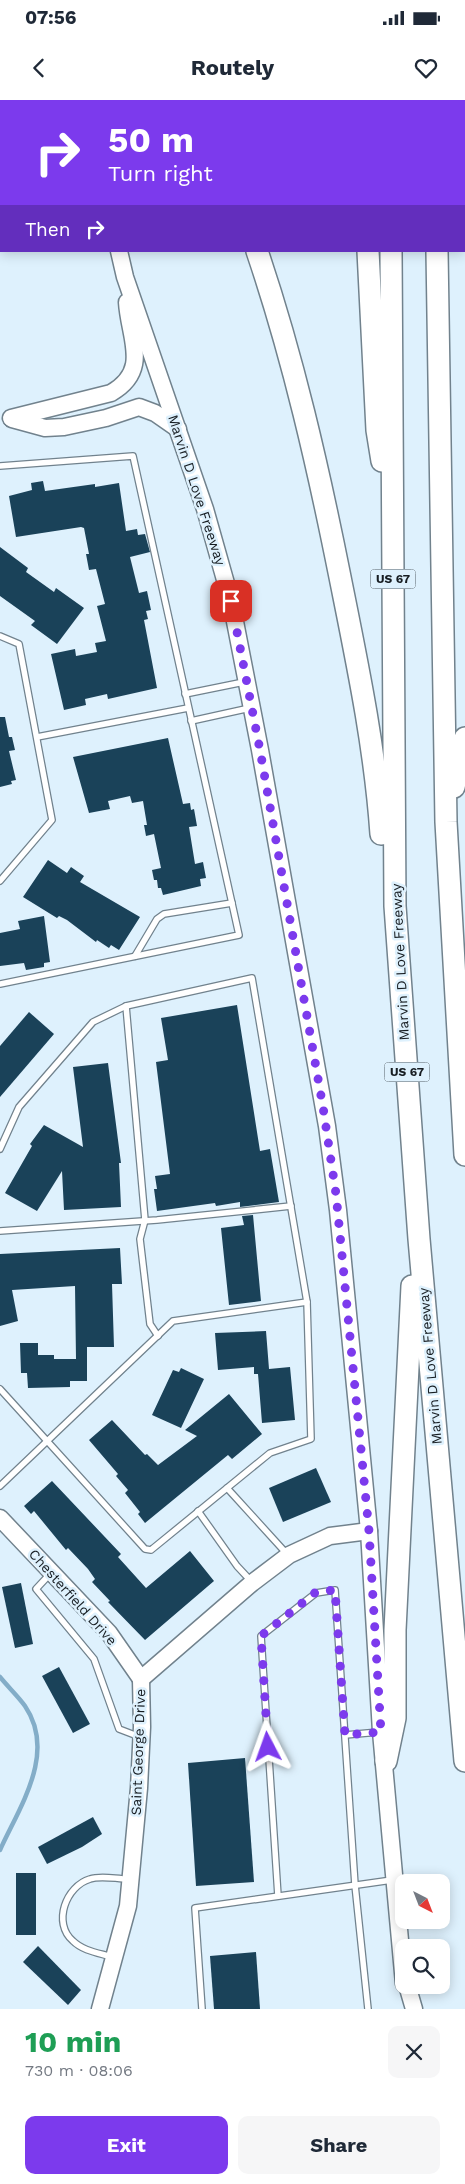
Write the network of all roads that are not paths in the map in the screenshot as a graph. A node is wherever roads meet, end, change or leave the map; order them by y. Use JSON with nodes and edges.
{"nodes":[{"id":1,"x":119,"y":252,"type":"edge"},
{"id":2,"x":256,"y":252,"type":"edge"},
{"id":3,"x":368,"y":252,"type":"edge"},
{"id":4,"x":391,"y":252,"type":"edge"},
{"id":5,"x":437,"y":252,"type":"edge"},
{"id":6,"x":450,"y":252,"type":"edge"},
{"id":7,"x":126,"y":277,"type":"junction"},
{"id":8,"x":437,"y":314,"type":"junction"},
{"id":9,"x":6,"y":418,"type":"edge"},
{"id":10,"x":178,"y":429,"type":"junction"},
{"id":11,"x":0,"y":466,"type":"edge"},
{"id":12,"x":392,"y":528,"type":"junction"},
{"id":13,"x":0,"y":636,"type":"edge"},
{"id":14,"x":247,"y":681,"type":"junction"},
{"id":15,"x":185,"y":694,"type":"junction"},
{"id":16,"x":188,"y":708,"type":"junction"},
{"id":17,"x":252,"y":708,"type":"junction"},
{"id":18,"x":191,"y":721,"type":"junction"},
{"id":19,"x":37,"y":737,"type":"junction"},
{"id":20,"x":465,"y":738,"type":"edge"},
{"id":21,"x":446,"y":822,"type":"junction"},
{"id":22,"x":0,"y":882,"type":"edge"},
{"id":23,"x":232,"y":903,"type":"junction"},
{"id":24,"x":395,"y":906,"type":"junction"},
{"id":25,"x":135,"y":956,"type":"junction"},
{"id":26,"x":0,"y":984,"type":"edge"},
{"id":27,"x":126,"y":1006,"type":"junction"},
{"id":28,"x":0,"y":1149,"type":"edge"},
{"id":29,"x":465,"y":1155,"type":"edge"},
{"id":30,"x":291,"y":1206,"type":"junction"},
{"id":31,"x":145,"y":1220,"type":"junction"},
{"id":32,"x":0,"y":1231,"type":"edge"},
{"id":33,"x":419,"y":1239,"type":"junction"},
{"id":34,"x":307,"y":1302,"type":"junction"},
{"id":35,"x":158,"y":1336,"type":"junction"},
{"id":36,"x":0,"y":1389,"type":"edge"},
{"id":37,"x":49,"y":1441,"type":"junction"},
{"id":38,"x":0,"y":1486,"type":"edge"},
{"id":39,"x":227,"y":1488,"type":"junction"},
{"id":40,"x":198,"y":1511,"type":"junction"},
{"id":41,"x":0,"y":1518,"type":"edge"},
{"id":42,"x":369,"y":1531,"type":"junction"},
{"id":43,"x":289,"y":1556,"type":"junction"},
{"id":44,"x":52,"y":1572,"type":"junction"},
{"id":45,"x":252,"y":1583,"type":"junction"},
{"id":46,"x":141,"y":1679,"type":"junction"},
{"id":47,"x":381,"y":1732,"type":"junction"},
{"id":48,"x":345,"y":1735,"type":"junction"},
{"id":49,"x":142,"y":1738,"type":"junction"},
{"id":50,"x":386,"y":1761,"type":"junction"},
{"id":51,"x":465,"y":1761,"type":"edge"},
{"id":52,"x":130,"y":1879,"type":"junction"},
{"id":53,"x":394,"y":1879,"type":"junction"},
{"id":54,"x":355,"y":1886,"type":"junction"},
{"id":55,"x":278,"y":1896,"type":"junction"},
{"id":56,"x":400,"y":1939,"type":"edge"},
{"id":57,"x":115,"y":1958,"type":"junction"},
{"id":58,"x":405,"y":1994,"type":"edge"},
{"id":59,"x":408,"y":1994,"type":"edge"},
{"id":60,"x":100,"y":2009,"type":"edge"},
{"id":61,"x":202,"y":2009,"type":"edge"},
{"id":62,"x":368,"y":2009,"type":"edge"},
{"id":63,"x":406,"y":2009,"type":"edge"},
{"id":64,"x":414,"y":2009,"type":"edge"}],
"edges":[{"from":1,"to":7,"type":"main road","name":"Marvin D Love Freeway"},
{"from":2,"to":24,"type":"highway"},
{"from":3,"to":12,"type":"highway"},
{"from":4,"to":12,"type":"highway","name":"Marvin D Love Freeway","number":"US 67"},
{"from":5,"to":8,"type":"highway"},
{"from":6,"to":8,"type":"highway"},
{"from":7,"to":9,"type":"main road"},
{"from":7,"to":10,"type":"main road","name":"Marvin D Love Freeway"},
{"from":8,"to":21,"type":"highway"},
{"from":9,"to":10,"type":"main road"},
{"from":10,"to":14,"type":"main road","name":"Marvin D Love Freeway"},
{"from":11,"to":15,"type":"lane"},
{"from":12,"to":24,"type":"highway","name":"Marvin D Love Freeway","number":"US 67"},
{"from":13,"to":19,"type":"lane"},
{"from":14,"to":15,"type":"lane"},
{"from":14,"to":17,"type":"main road","name":"Marvin D Love Freeway"},
{"from":15,"to":16,"type":"lane"},
{"from":16,"to":18,"type":"lane"},
{"from":16,"to":19,"type":"lane"},
{"from":17,"to":18,"type":"lane"},
{"from":17,"to":42,"type":"main road","name":"Marvin D Love Freeway"},
{"from":18,"to":23,"type":"lane"},
{"from":19,"to":22,"type":"lane"},
{"from":20,"to":21,"type":"highway"},
{"from":21,"to":29,"type":"highway"},
{"from":23,"to":25,"type":"lane"},
{"from":23,"to":25,"type":"lane"},
{"from":24,"to":33,"type":"highway","name":"Marvin D Love Freeway","number":"US 67"},
{"from":25,"to":26,"type":"lane"},
{"from":27,"to":28,"type":"lane"},
{"from":27,"to":30,"type":"lane"},
{"from":27,"to":31,"type":"lane"},
{"from":30,"to":31,"type":"lane"},
{"from":30,"to":34,"type":"lane"},
{"from":31,"to":32,"type":"lane"},
{"from":31,"to":35,"type":"lane"},
{"from":33,"to":50,"type":"highway"},
{"from":33,"to":51,"type":"highway","name":"Marvin D Love Freeway","number":"US 67"},
{"from":34,"to":35,"type":"lane"},
{"from":34,"to":39,"type":"lane"},
{"from":35,"to":37,"type":"lane"},
{"from":36,"to":37,"type":"lane"},
{"from":37,"to":38,"type":"lane"},
{"from":37,"to":40,"type":"lane"},
{"from":39,"to":40,"type":"lane"},
{"from":39,"to":43,"type":"lane"},
{"from":40,"to":45,"type":"lane"},
{"from":41,"to":44,"type":"main road","name":"Chesterfield Drive"},
{"from":42,"to":43,"type":"main road","name":"Saint George Drive"},
{"from":42,"to":47,"type":"main road","name":"Marvin D Love Freeway"},
{"from":43,"to":45,"type":"main road","name":"Saint George Drive"},
{"from":44,"to":46,"type":"main road","name":"Chesterfield Drive"},
{"from":44,"to":49,"type":"lane"},
{"from":45,"to":46,"type":"main road","name":"Saint George Drive"},
{"from":46,"to":49,"type":"main road","name":"Saint George Drive"},
{"from":47,"to":48,"type":"lane"},
{"from":47,"to":50,"type":"main road","name":"Marvin D Love Freeway"},
{"from":48,"to":54,"type":"lane"},
{"from":48,"to":55,"type":"lane"},
{"from":49,"to":52,"type":"main road","name":"Saint George Drive"},
{"from":50,"to":53,"type":"main road","name":"Marvin D Love Freeway"},
{"from":52,"to":57,"type":"main road","name":"Saint George Drive"},
{"from":52,"to":57,"type":"lane"},
{"from":53,"to":54,"type":"lane"},
{"from":53,"to":56,"type":"main road","name":"Marvin D Love Freeway"},
{"from":54,"to":55,"type":"lane"},
{"from":54,"to":62,"type":"lane"},
{"from":55,"to":61,"type":"lane"},
{"from":57,"to":60,"type":"main road","name":"Saint George Drive"},
{"from":58,"to":63,"type":"main road","name":"Marvin D Love Freeway"},
{"from":59,"to":64,"type":"main road"}]}
